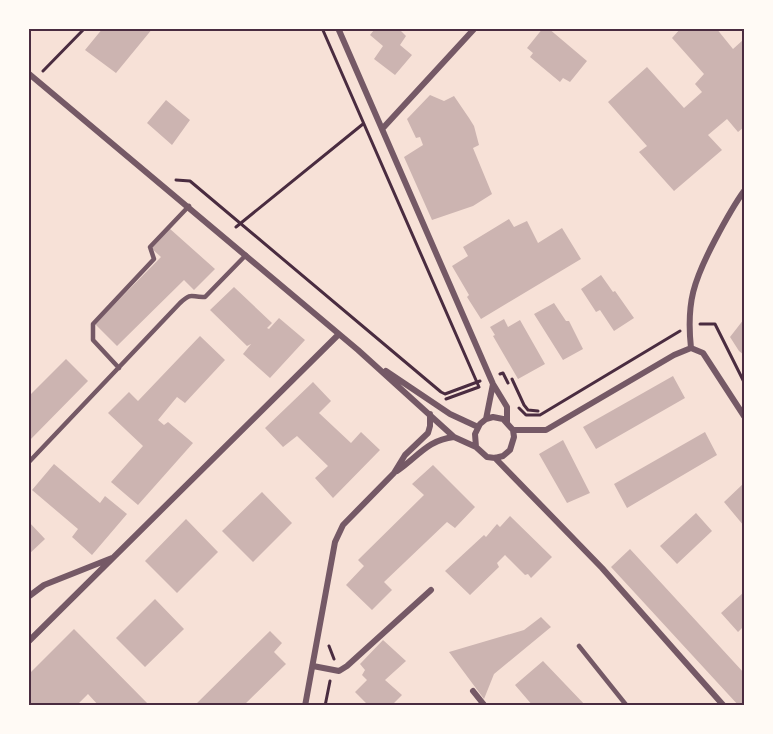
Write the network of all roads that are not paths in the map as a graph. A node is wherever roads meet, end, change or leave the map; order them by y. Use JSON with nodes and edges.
{"nodes":[{"id":1,"x":338,"y":28,"type":"edge"},
{"id":2,"x":475,"y":28,"type":"edge"},
{"id":3,"x":28,"y":73,"type":"edge"},
{"id":4,"x":383,"y":128,"type":"junction"},
{"id":5,"x":744,"y":191,"type":"edge"},
{"id":6,"x":189,"y":206,"type":"junction"},
{"id":7,"x":246,"y":255,"type":"junction"},
{"id":8,"x":339,"y":334,"type":"junction"},
{"id":9,"x":691,"y":348,"type":"junction"},
{"id":10,"x":366,"y":357,"type":"junction"},
{"id":11,"x":118,"y":368,"type":"junction"},
{"id":12,"x":493,"y":384,"type":"junction"},
{"id":13,"x":430,"y":414,"type":"junction"},
{"id":14,"x":744,"y":416,"type":"edge"},
{"id":15,"x":486,"y":419,"type":"junction"},
{"id":16,"x":507,"y":422,"type":"junction"},
{"id":17,"x":478,"y":427,"type":"junction"},
{"id":18,"x":513,"y":430,"type":"junction"},
{"id":19,"x":454,"y":437,"type":"junction"},
{"id":20,"x":477,"y":447,"type":"junction"},
{"id":21,"x":495,"y":458,"type":"junction"},
{"id":22,"x":28,"y":463,"type":"edge"},
{"id":23,"x":394,"y":473,"type":"junction"},
{"id":24,"x":115,"y":556,"type":"junction"},
{"id":25,"x":431,"y":590,"type":"dead end"},
{"id":26,"x":28,"y":597,"type":"edge"},
{"id":27,"x":28,"y":631,"type":"edge"},
{"id":28,"x":34,"y":637,"type":"junction"},
{"id":29,"x":28,"y":642,"type":"edge"},
{"id":30,"x":579,"y":646,"type":"dead end"},
{"id":31,"x":314,"y":666,"type":"junction"},
{"id":32,"x":473,"y":692,"type":"dead end"},
{"id":33,"x":306,"y":705,"type":"edge"},
{"id":34,"x":485,"y":705,"type":"edge"},
{"id":35,"x":627,"y":705,"type":"edge"},
{"id":36,"x":724,"y":705,"type":"edge"}],
"edges":[{"from":1,"to":4,"type":"street"},
{"from":2,"to":4,"type":"street"},
{"from":3,"to":6,"type":"street"},
{"from":4,"to":12,"type":"street"},
{"from":5,"to":9,"type":"street"},
{"from":6,"to":7,"type":"street"},
{"from":6,"to":11,"type":"lane"},
{"from":7,"to":8,"type":"street"},
{"from":7,"to":11,"type":"lane"},
{"from":8,"to":10,"type":"street"},
{"from":8,"to":24,"type":"street"},
{"from":9,"to":14,"type":"street"},
{"from":9,"to":18,"type":"street"},
{"from":10,"to":13,"type":"street"},
{"from":10,"to":17,"type":"street"},
{"from":11,"to":22,"type":"lane"},
{"from":12,"to":15,"type":"street"},
{"from":12,"to":16,"type":"street"},
{"from":13,"to":19,"type":"street"},
{"from":13,"to":23,"type":"street"},
{"from":15,"to":16,"type":"street"},
{"from":15,"to":17,"type":"street"},
{"from":16,"to":18,"type":"street"},
{"from":17,"to":20,"type":"street"},
{"from":18,"to":21,"type":"street"},
{"from":19,"to":20,"type":"street"},
{"from":19,"to":23,"type":"street"},
{"from":20,"to":21,"type":"street"},
{"from":21,"to":36,"type":"street"},
{"from":23,"to":31,"type":"street"},
{"from":24,"to":26,"type":"street"},
{"from":24,"to":28,"type":"street"},
{"from":25,"to":31,"type":"street"},
{"from":27,"to":28,"type":"street"},
{"from":28,"to":29,"type":"street"},
{"from":30,"to":35,"type":"lane"},
{"from":31,"to":33,"type":"street"},
{"from":32,"to":34,"type":"street"}]}
